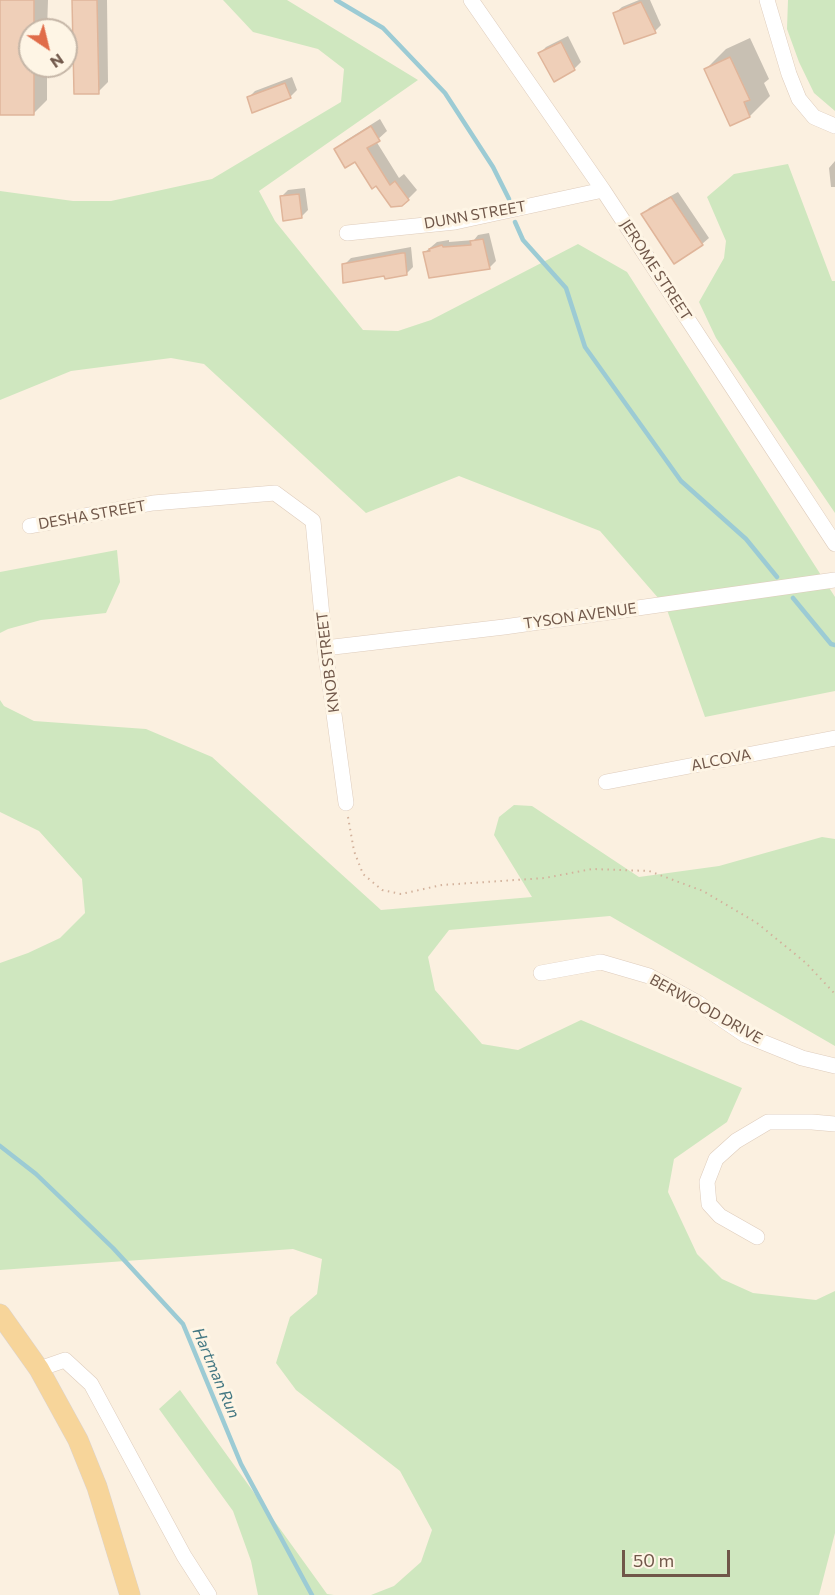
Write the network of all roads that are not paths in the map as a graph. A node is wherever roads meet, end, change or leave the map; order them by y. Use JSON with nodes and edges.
{"nodes":[{"id":1,"x":471,"y":0,"type":"edge"},
{"id":2,"x":767,"y":0,"type":"edge"},
{"id":3,"x":835,"y":126,"type":"edge"},
{"id":4,"x":603,"y":190,"type":"junction"},
{"id":5,"x":346,"y":233,"type":"dead end"},
{"id":6,"x":313,"y":521,"type":"joint"},
{"id":7,"x":30,"y":526,"type":"dead end"},
{"id":8,"x":835,"y":544,"type":"edge"},
{"id":9,"x":835,"y":580,"type":"edge"},
{"id":10,"x":325,"y":648,"type":"junction"},
{"id":11,"x":835,"y":738,"type":"edge"},
{"id":12,"x":606,"y":782,"type":"dead end"},
{"id":13,"x":346,"y":803,"type":"road end"},
{"id":14,"x":541,"y":973,"type":"dead end"},
{"id":15,"x":835,"y":1066,"type":"edge"},
{"id":16,"x":835,"y":1124,"type":"edge"},
{"id":17,"x":757,"y":1237,"type":"dead end"},
{"id":18,"x":0,"y":1314,"type":"edge"},
{"id":19,"x":39,"y":1369,"type":"junction"},
{"id":20,"x":130,"y":1595,"type":"edge"},
{"id":21,"x":208,"y":1595,"type":"edge"}],
"edges":[{"from":1,"to":4,"type":"street","name":"JEROME STREET"},
{"from":2,"to":3,"type":"street"},
{"from":4,"to":5,"type":"street","name":"DUNN STREET"},
{"from":4,"to":8,"type":"street","name":"JEROME STREET"},
{"from":6,"to":7,"type":"street","name":"DESHA STREET"},
{"from":6,"to":10,"type":"street","name":"KNOB STREET"},
{"from":9,"to":10,"type":"street","name":"TYSON AVENUE"},
{"from":10,"to":13,"type":"street","name":"KNOB STREET"},
{"from":11,"to":12,"type":"street","name":"ALCOVA"},
{"from":14,"to":15,"type":"street","name":"BERWOOD DRIVE"},
{"from":16,"to":17,"type":"street"},
{"from":18,"to":19,"type":"main road"},
{"from":19,"to":20,"type":"main road"},
{"from":19,"to":21,"type":"street"}]}
